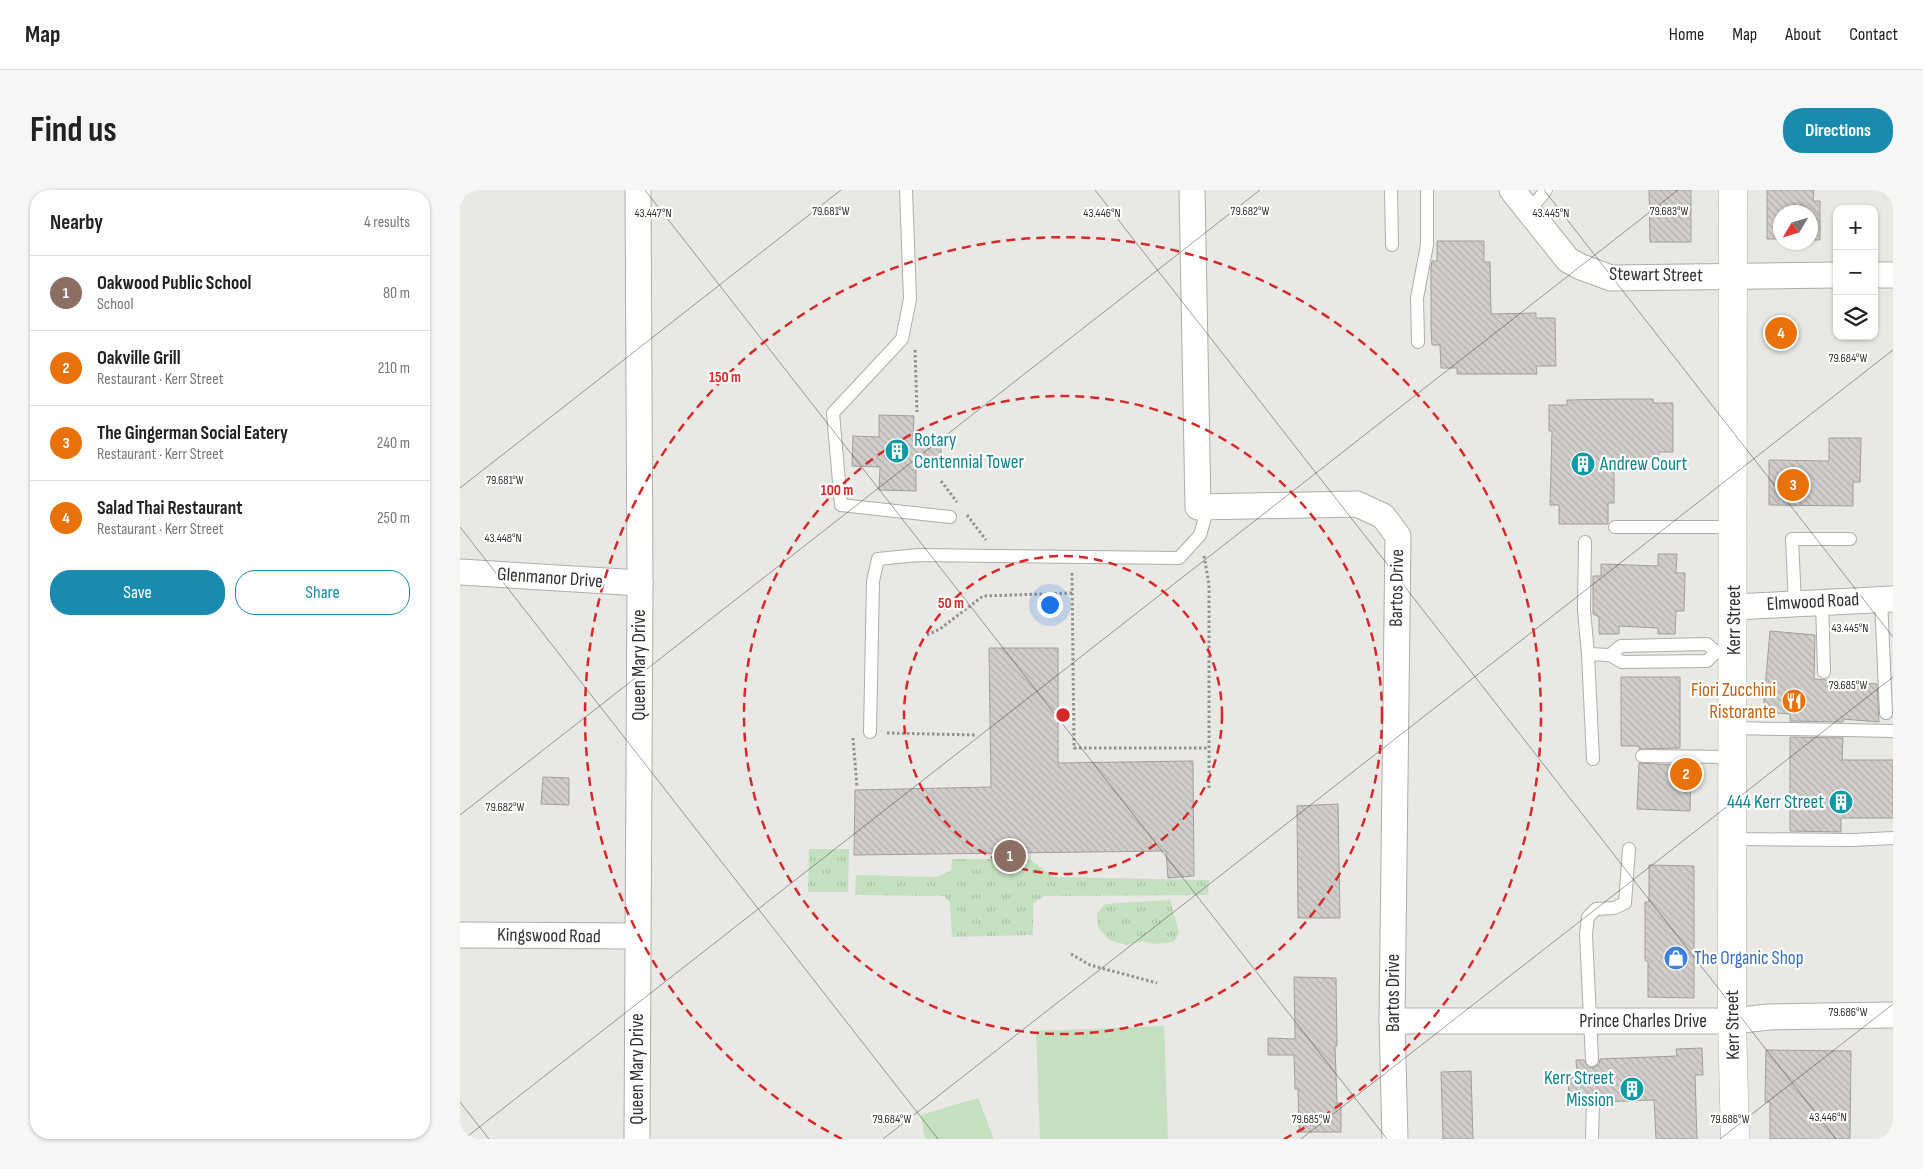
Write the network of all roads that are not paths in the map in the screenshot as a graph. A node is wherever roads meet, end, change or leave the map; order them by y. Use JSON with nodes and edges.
{"nodes":[{"id":1,"x":638,"y":190,"type":"edge"},
{"id":2,"x":906,"y":190,"type":"edge"},
{"id":3,"x":1192,"y":190,"type":"edge"},
{"id":4,"x":1391,"y":190,"type":"edge"},
{"id":5,"x":1426,"y":190,"type":"edge"},
{"id":6,"x":1512,"y":190,"type":"edge"},
{"id":7,"x":1546,"y":190,"type":"edge"},
{"id":8,"x":1734,"y":190,"type":"edge"},
{"id":9,"x":1530,"y":210,"type":"junction"},
{"id":10,"x":1392,"y":245,"type":"dead end"},
{"id":11,"x":1734,"y":275,"type":"junction"},
{"id":12,"x":1878,"y":275,"type":"edge"},
{"id":13,"x":1893,"y":275,"type":"edge"},
{"id":14,"x":1833,"y":276,"type":"edge"},
{"id":15,"x":1418,"y":342,"type":"dead end"},
{"id":16,"x":1208,"y":507,"type":"junction"},
{"id":17,"x":950,"y":517,"type":"dead end"},
{"id":18,"x":1734,"y":527,"type":"junction"},
{"id":19,"x":1615,"y":528,"type":"dead end"},
{"id":20,"x":1850,"y":539,"type":"dead end"},
{"id":21,"x":1584,"y":542,"type":"dead end"},
{"id":22,"x":460,"y":572,"type":"edge"},
{"id":23,"x":640,"y":582,"type":"junction"},
{"id":24,"x":1887,"y":599,"type":"edge"},
{"id":25,"x":1822,"y":601,"type":"junction"},
{"id":26,"x":1794,"y":602,"type":"junction"},
{"id":27,"x":1734,"y":607,"type":"junction"},
{"id":28,"x":1725,"y":652,"type":"junction"},
{"id":29,"x":1588,"y":654,"type":"junction"},
{"id":30,"x":1824,"y":672,"type":"dead end"},
{"id":31,"x":1886,"y":713,"type":"dead end"},
{"id":32,"x":1733,"y":728,"type":"junction"},
{"id":33,"x":1893,"y":731,"type":"edge"},
{"id":34,"x":870,"y":732,"type":"road end"},
{"id":35,"x":1642,"y":756,"type":"dead end"},
{"id":36,"x":1733,"y":757,"type":"junction"},
{"id":37,"x":1593,"y":759,"type":"dead end"},
{"id":38,"x":1893,"y":838,"type":"edge"},
{"id":39,"x":1733,"y":839,"type":"junction"},
{"id":40,"x":1629,"y":849,"type":"dead end"},
{"id":41,"x":460,"y":935,"type":"edge"},
{"id":42,"x":637,"y":936,"type":"junction"},
{"id":43,"x":1893,"y":1015,"type":"edge"},
{"id":44,"x":1392,"y":1021,"type":"junction"},
{"id":45,"x":1591,"y":1021,"type":"junction"},
{"id":46,"x":1732,"y":1021,"type":"junction"},
{"id":47,"x":1592,"y":1060,"type":"dead end"},
{"id":48,"x":1593,"y":1102,"type":"dead end"},
{"id":49,"x":637,"y":1139,"type":"edge"},
{"id":50,"x":1394,"y":1139,"type":"edge"},
{"id":51,"x":1592,"y":1139,"type":"edge"},
{"id":52,"x":1735,"y":1139,"type":"edge"}],
"edges":[{"from":1,"to":23,"type":"street","name":"Queen Mary Drive"},
{"from":2,"to":17,"type":"lane"},
{"from":3,"to":16,"type":"street"},
{"from":4,"to":10,"type":"lane"},
{"from":5,"to":15,"type":"lane"},
{"from":6,"to":9,"type":"street","name":"Stewart Street"},
{"from":7,"to":9,"type":"lane"},
{"from":8,"to":11,"type":"main road","name":"Kerr Street"},
{"from":9,"to":11,"type":"street","name":"Stewart Street"},
{"from":11,"to":14,"type":"street","name":"Stewart Street"},
{"from":11,"to":18,"type":"main road","name":"Kerr Street"},
{"from":12,"to":13,"type":"street"},
{"from":16,"to":34,"type":"lane"},
{"from":16,"to":44,"type":"street","name":"Bartos Drive"},
{"from":18,"to":19,"type":"lane"},
{"from":18,"to":27,"type":"main road","name":"Kerr Street"},
{"from":20,"to":26,"type":"lane"},
{"from":21,"to":29,"type":"lane"},
{"from":22,"to":23,"type":"street","name":"Glenmanor Drive"},
{"from":23,"to":42,"type":"street","name":"Queen Mary Drive"},
{"from":24,"to":25,"type":"street","name":"Elmwood Road"},
{"from":24,"to":31,"type":"lane"},
{"from":25,"to":26,"type":"street","name":"Elmwood Road"},
{"from":25,"to":30,"type":"lane"},
{"from":26,"to":27,"type":"street","name":"Elmwood Road"},
{"from":27,"to":28,"type":"main road","name":"Kerr Street"},
{"from":28,"to":29,"type":"lane"},
{"from":28,"to":32,"type":"main road","name":"Kerr Street"},
{"from":29,"to":37,"type":"lane"},
{"from":32,"to":33,"type":"lane"},
{"from":32,"to":36,"type":"main road","name":"Kerr Street"},
{"from":35,"to":36,"type":"lane"},
{"from":36,"to":39,"type":"main road","name":"Kerr Street"},
{"from":38,"to":39,"type":"lane"},
{"from":39,"to":46,"type":"main road","name":"Kerr Street"},
{"from":40,"to":45,"type":"lane"},
{"from":41,"to":42,"type":"street","name":"Kingswood Road"},
{"from":42,"to":49,"type":"street","name":"Queen Mary Drive"},
{"from":43,"to":46,"type":"street","name":"Prince Charles Drive"},
{"from":44,"to":45,"type":"street","name":"Prince Charles Drive"},
{"from":44,"to":50,"type":"street","name":"Bartos Drive"},
{"from":45,"to":46,"type":"street","name":"Prince Charles Drive"},
{"from":45,"to":47,"type":"lane"},
{"from":46,"to":52,"type":"main road","name":"Kerr Street"},
{"from":48,"to":51,"type":"lane"}]}
